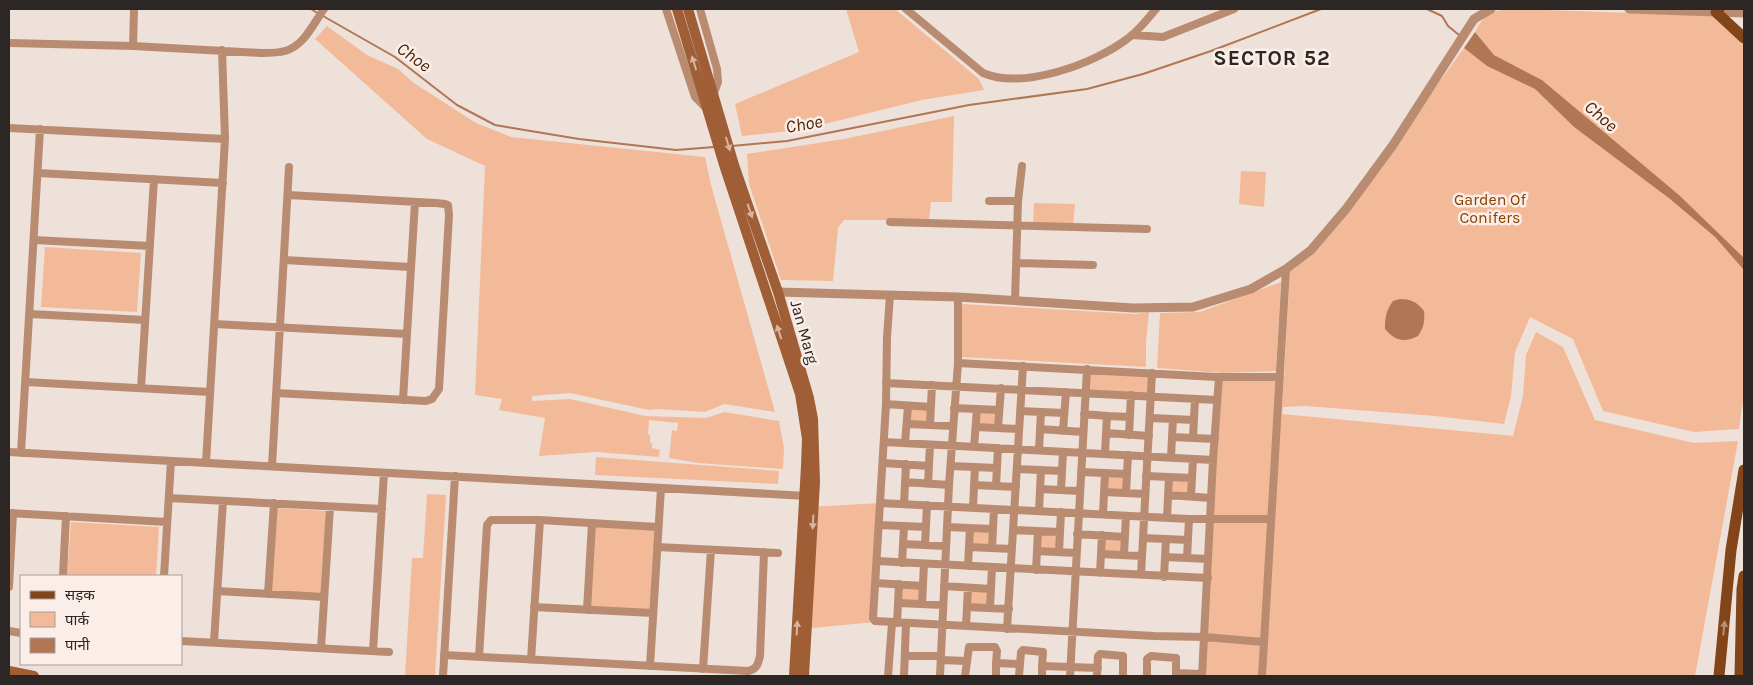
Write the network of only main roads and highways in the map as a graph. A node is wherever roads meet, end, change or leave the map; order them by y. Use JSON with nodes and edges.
{"nodes":[{"id":1,"x":677,"y":9,"type":"edge"},
{"id":2,"x":688,"y":9,"type":"edge"},
{"id":3,"x":1718,"y":10,"type":"edge"},
{"id":4,"x":1744,"y":38,"type":"edge"},
{"id":5,"x":717,"y":124,"type":"junction"},
{"id":6,"x":729,"y":167,"type":"junction"},
{"id":7,"x":811,"y":462,"type":"junction"},
{"id":8,"x":1744,"y":470,"type":"edge"},
{"id":9,"x":809,"y":496,"type":"junction"},
{"id":10,"x":1744,"y":576,"type":"edge"},
{"id":11,"x":9,"y":671,"type":"edge"},
{"id":12,"x":798,"y":674,"type":"edge"},
{"id":13,"x":34,"y":676,"type":"edge"},
{"id":14,"x":1719,"y":676,"type":"edge"},
{"id":15,"x":1740,"y":676,"type":"edge"}],
"edges":[{"from":5,"to":1,"type":"main road","name":"Jan Marg","one_way":true},
{"from":2,"to":5,"type":"main road","name":"Jan Marg"},
{"from":3,"to":4,"type":"main road"},
{"from":5,"to":6,"type":"main road","name":"Jan Marg"},
{"from":7,"to":6,"type":"main road","name":"Jan Marg","one_way":true},
{"from":6,"to":7,"type":"main road","name":"Jan Marg","one_way":true},
{"from":7,"to":9,"type":"main road","name":"Jan Marg"},
{"from":7,"to":9,"type":"main road","name":"Jan Marg"},
{"from":14,"to":8,"type":"main road","one_way":true},
{"from":9,"to":12,"type":"main road","name":"Jan Marg"},
{"from":10,"to":15,"type":"main road"},
{"from":11,"to":13,"type":"main road"}]}
